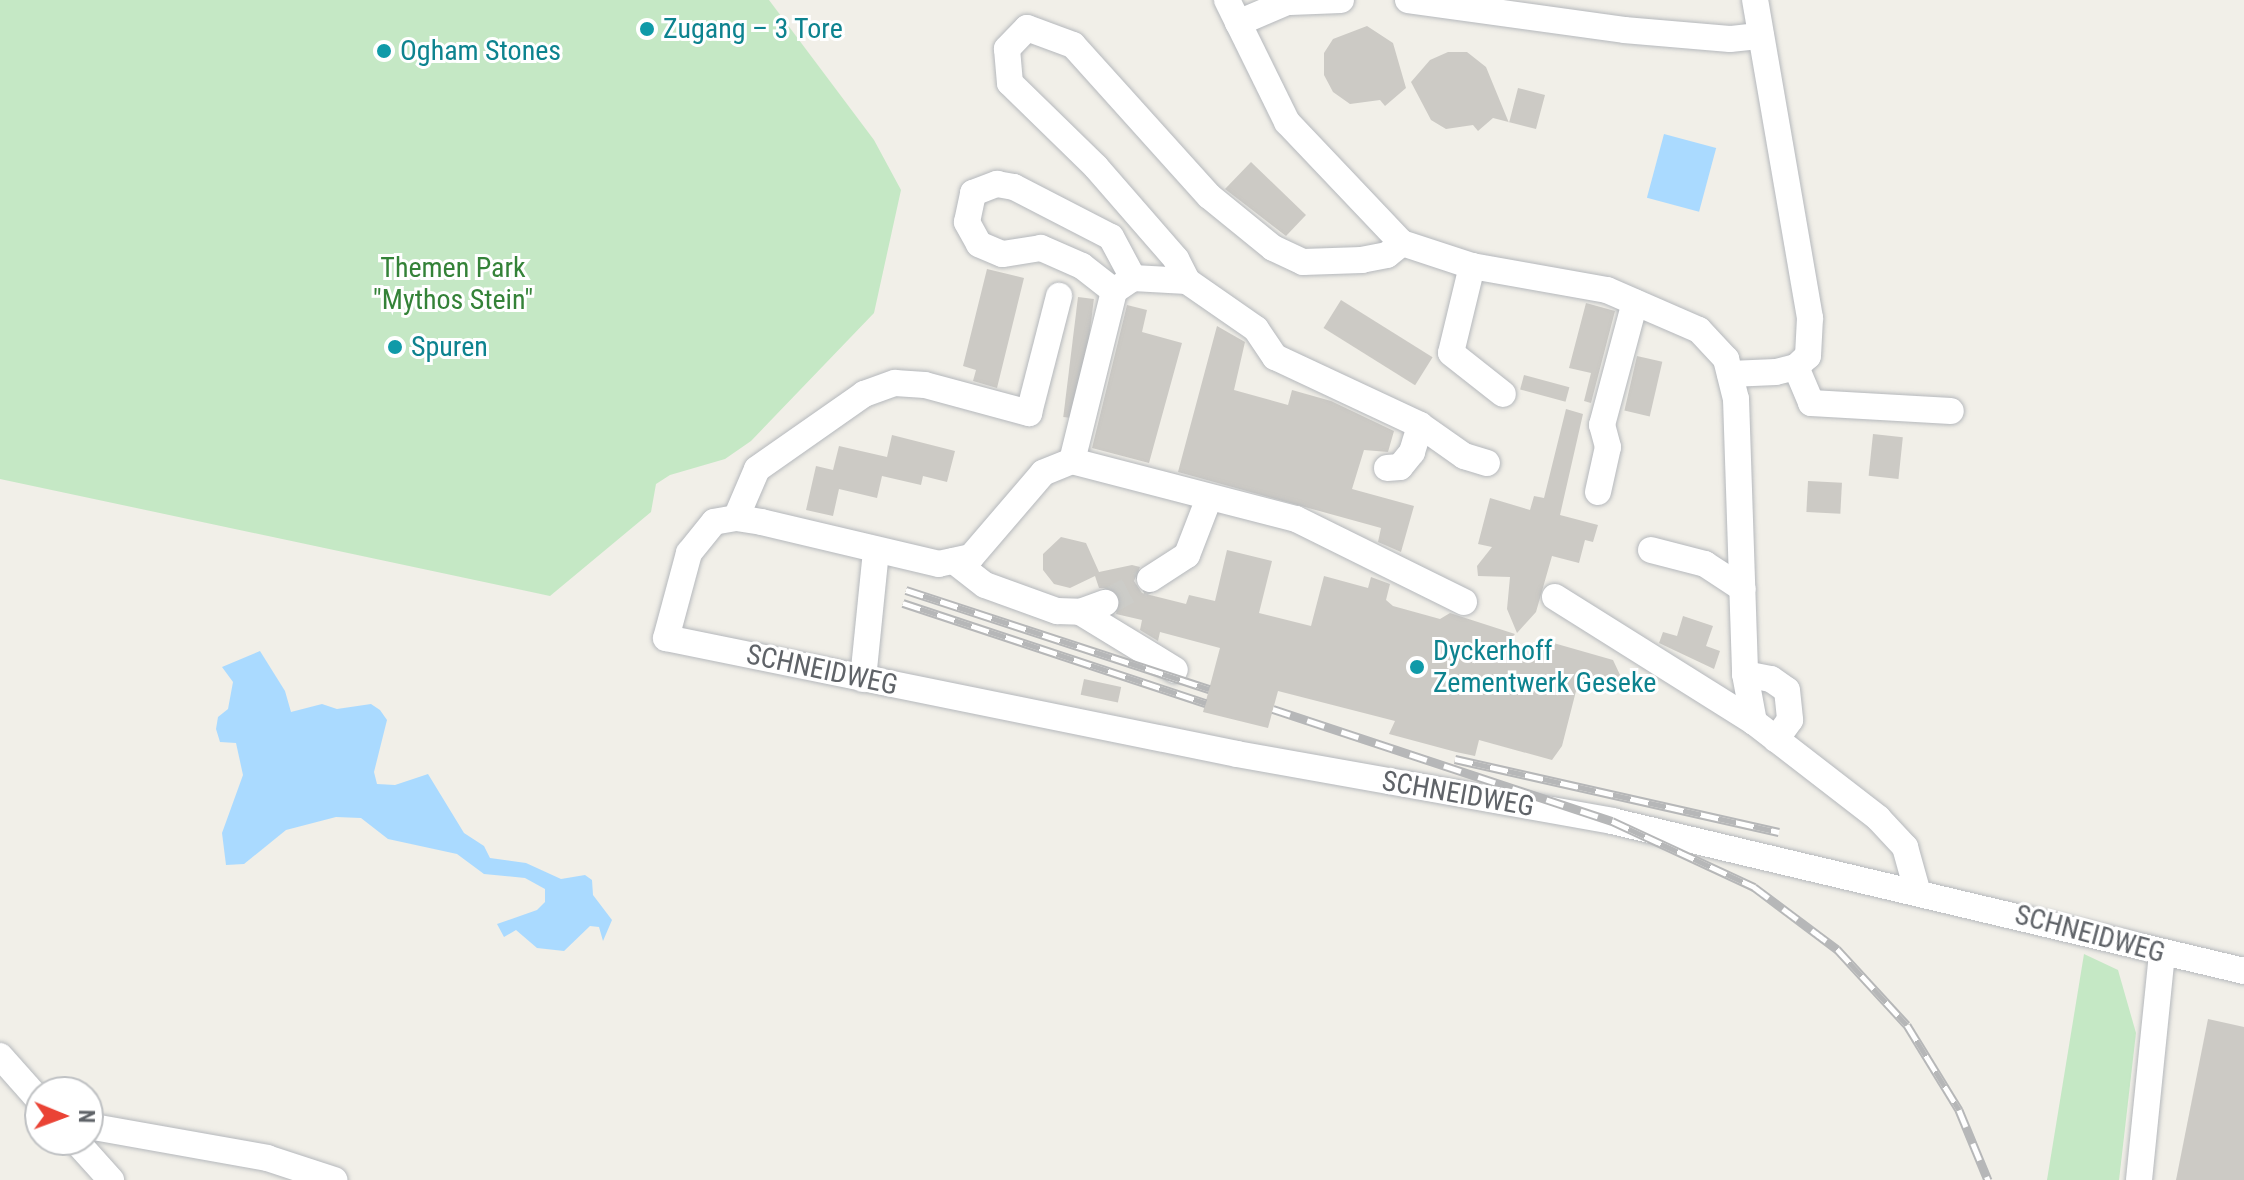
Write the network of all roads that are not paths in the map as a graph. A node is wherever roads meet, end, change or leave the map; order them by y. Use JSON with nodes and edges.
{"nodes":[{"id":1,"x":1341,"y":0,"type":"edge"},
{"id":2,"x":1408,"y":0,"type":"edge"},
{"id":3,"x":1755,"y":0,"type":"edge"},
{"id":4,"x":1291,"y":1,"type":"edge"},
{"id":5,"x":1232,"y":12,"type":"edge"},
{"id":6,"x":1761,"y":36,"type":"junction"},
{"id":7,"x":1402,"y":243,"type":"junction"},
{"id":8,"x":1472,"y":266,"type":"junction"},
{"id":9,"x":1187,"y":281,"type":"junction"},
{"id":10,"x":1123,"y":284,"type":"junction"},
{"id":11,"x":1059,"y":296,"type":"dead end"},
{"id":12,"x":1635,"y":302,"type":"junction"},
{"id":13,"x":1796,"y":367,"type":"junction"},
{"id":14,"x":1730,"y":374,"type":"junction"},
{"id":15,"x":1503,"y":394,"type":"dead end"},
{"id":16,"x":1951,"y":411,"type":"dead end"},
{"id":17,"x":1420,"y":425,"type":"junction"},
{"id":18,"x":1072,"y":461,"type":"junction"},
{"id":19,"x":1487,"y":463,"type":"dead end"},
{"id":20,"x":1387,"y":468,"type":"dead end"},
{"id":21,"x":1598,"y":492,"type":"dead end"},
{"id":22,"x":1209,"y":498,"type":"junction"},
{"id":23,"x":736,"y":518,"type":"junction"},
{"id":24,"x":1651,"y":550,"type":"dead end"},
{"id":25,"x":876,"y":551,"type":"junction"},
{"id":26,"x":954,"y":561,"type":"junction"},
{"id":27,"x":1150,"y":579,"type":"tunnel mouth"},
{"id":28,"x":1743,"y":589,"type":"junction"},
{"id":29,"x":1555,"y":597,"type":"dead end"},
{"id":30,"x":1464,"y":602,"type":"dead end"},
{"id":31,"x":1175,"y":670,"type":"dead end"},
{"id":32,"x":1745,"y":674,"type":"junction"},
{"id":33,"x":863,"y":679,"type":"junction"},
{"id":34,"x":1754,"y":722,"type":"junction"},
{"id":35,"x":1776,"y":739,"type":"junction"},
{"id":36,"x":1917,"y":890,"type":"junction"},
{"id":37,"x":2162,"y":954,"type":"junction"},
{"id":38,"x":2244,"y":971,"type":"edge"},
{"id":39,"x":0,"y":1056,"type":"edge"},
{"id":40,"x":24,"y":1083,"type":"edge"},
{"id":41,"x":104,"y":1129,"type":"edge"},
{"id":42,"x":89,"y":1156,"type":"edge"},
{"id":43,"x":111,"y":1180,"type":"edge"},
{"id":44,"x":334,"y":1180,"type":"edge"},
{"id":45,"x":2139,"y":1180,"type":"edge"}],
"edges":[{"from":1,"to":4,"type":"street"},
{"from":2,"to":6,"type":"street"},
{"from":3,"to":6,"type":"street"},
{"from":4,"to":5,"type":"street"},
{"from":5,"to":7,"type":"street"},
{"from":6,"to":13,"type":"street"},
{"from":7,"to":8,"type":"street"},
{"from":7,"to":9,"type":"street"},
{"from":8,"to":12,"type":"street"},
{"from":8,"to":15,"type":"street"},
{"from":9,"to":10,"type":"street"},
{"from":9,"to":17,"type":"street"},
{"from":10,"to":10,"type":"street"},
{"from":10,"to":18,"type":"street"},
{"from":11,"to":23,"type":"street"},
{"from":12,"to":14,"type":"street"},
{"from":12,"to":21,"type":"street"},
{"from":13,"to":14,"type":"street"},
{"from":13,"to":16,"type":"street"},
{"from":14,"to":28,"type":"street"},
{"from":17,"to":19,"type":"street"},
{"from":17,"to":20,"type":"street"},
{"from":18,"to":22,"type":"street"},
{"from":18,"to":26,"type":"street"},
{"from":22,"to":27,"type":"street"},
{"from":22,"to":30,"type":"street"},
{"from":23,"to":25,"type":"street"},
{"from":23,"to":33,"type":"street","name":"SCHNEIDWEG"},
{"from":24,"to":28,"type":"street"},
{"from":25,"to":26,"type":"street"},
{"from":25,"to":33,"type":"street"},
{"from":26,"to":31,"type":"street"},
{"from":28,"to":32,"type":"street"},
{"from":29,"to":34,"type":"street"},
{"from":32,"to":34,"type":"street"},
{"from":32,"to":35,"type":"street"},
{"from":33,"to":36,"type":"street","name":"SCHNEIDWEG"},
{"from":34,"to":35,"type":"street"},
{"from":35,"to":36,"type":"street"},
{"from":36,"to":37,"type":"street","name":"SCHNEIDWEG"},
{"from":37,"to":38,"type":"street","name":"SCHNEIDWEG"},
{"from":37,"to":45,"type":"street"},
{"from":39,"to":40,"type":"street"},
{"from":41,"to":44,"type":"street"},
{"from":42,"to":43,"type":"street"}]}
